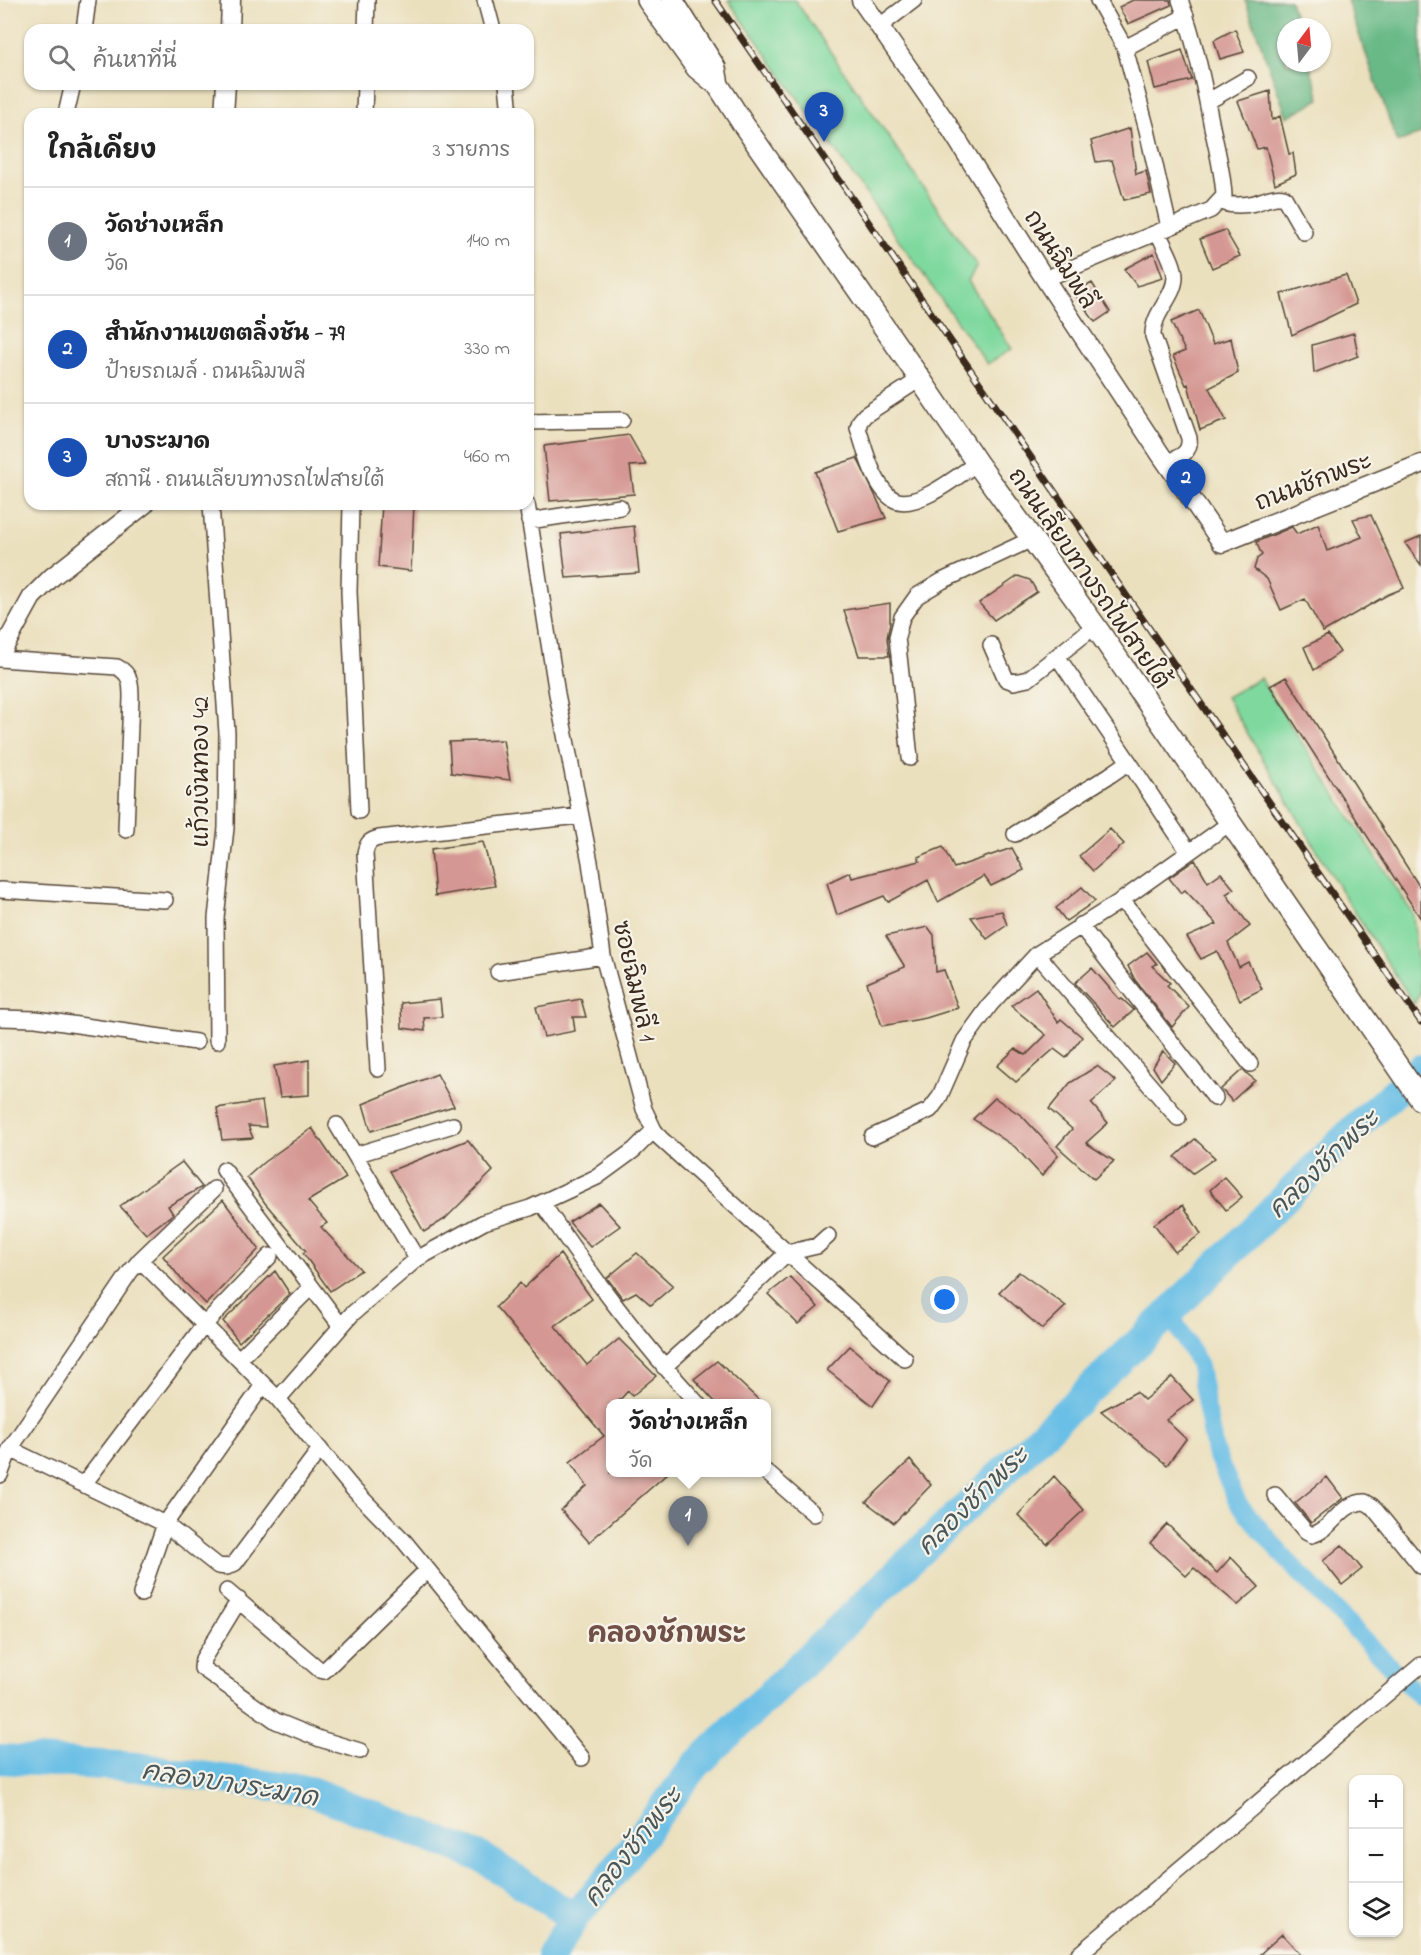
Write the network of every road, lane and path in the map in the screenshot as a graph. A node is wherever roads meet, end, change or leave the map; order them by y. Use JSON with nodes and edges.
{"nodes":[{"id":1,"x":88,"y":0,"type":"edge"},
{"id":2,"x":231,"y":0,"type":"edge"},
{"id":3,"x":367,"y":0,"type":"edge"},
{"id":4,"x":485,"y":0,"type":"edge"},
{"id":5,"x":648,"y":0,"type":"edge"},
{"id":6,"x":672,"y":0,"type":"edge"},
{"id":7,"x":861,"y":0,"type":"edge"},
{"id":8,"x":914,"y":0,"type":"edge"},
{"id":9,"x":1098,"y":0,"type":"edge"},
{"id":10,"x":1180,"y":0,"type":"edge"},
{"id":11,"x":1186,"y":16,"type":"junction"},
{"id":12,"x":85,"y":24,"type":"edge"},
{"id":13,"x":230,"y":24,"type":"edge"},
{"id":14,"x":366,"y":24,"type":"edge"},
{"id":15,"x":491,"y":24,"type":"edge"},
{"id":16,"x":880,"y":26,"type":"junction"},
{"id":17,"x":1125,"y":48,"type":"junction"},
{"id":18,"x":1248,"y":78,"type":"dead end"},
{"id":19,"x":718,"y":85,"type":"junction"},
{"id":20,"x":72,"y":90,"type":"edge"},
{"id":21,"x":226,"y":90,"type":"edge"},
{"id":22,"x":365,"y":90,"type":"edge"},
{"id":23,"x":508,"y":90,"type":"edge"},
{"id":24,"x":1208,"y":102,"type":"junction"},
{"id":25,"x":67,"y":108,"type":"edge"},
{"id":26,"x":224,"y":108,"type":"edge"},
{"id":27,"x":364,"y":108,"type":"edge"},
{"id":28,"x":509,"y":108,"type":"edge"},
{"id":29,"x":1216,"y":206,"type":"junction"},
{"id":30,"x":1164,"y":230,"type":"junction"},
{"id":31,"x":1304,"y":232,"type":"dead end"},
{"id":32,"x":1045,"y":279,"type":"junction"},
{"id":33,"x":920,"y":379,"type":"junction"},
{"id":34,"x":622,"y":420,"type":"dead end"},
{"id":35,"x":534,"y":422,"type":"edge"},
{"id":36,"x":977,"y":463,"type":"junction"},
{"id":37,"x":1166,"y":463,"type":"junction"},
{"id":38,"x":1420,"y":466,"type":"edge"},
{"id":39,"x":620,"y":507,"type":"dead end"},
{"id":40,"x":138,"y":510,"type":"edge"},
{"id":41,"x":211,"y":510,"type":"edge"},
{"id":42,"x":351,"y":510,"type":"edge"},
{"id":43,"x":528,"y":510,"type":"edge"},
{"id":44,"x":529,"y":521,"type":"junction"},
{"id":45,"x":1032,"y":539,"type":"junction"},
{"id":46,"x":1222,"y":543,"type":"joint"},
{"id":47,"x":1095,"y":626,"type":"junction"},
{"id":48,"x":991,"y":645,"type":"dead end"},
{"id":49,"x":1057,"y":656,"type":"junction"},
{"id":50,"x":0,"y":657,"type":"edge"},
{"id":51,"x":910,"y":759,"type":"dead end"},
{"id":52,"x":1129,"y":762,"type":"junction"},
{"id":53,"x":359,"y":811,"type":"dead end"},
{"id":54,"x":579,"y":816,"type":"junction"},
{"id":55,"x":1231,"y":826,"type":"junction"},
{"id":56,"x":126,"y":830,"type":"dead end"},
{"id":57,"x":1015,"y":834,"type":"dead end"},
{"id":58,"x":1188,"y":851,"type":"junction"},
{"id":59,"x":0,"y":890,"type":"edge"},
{"id":60,"x":165,"y":900,"type":"dead end"},
{"id":61,"x":1122,"y":900,"type":"junction"},
{"id":62,"x":1080,"y":925,"type":"junction"},
{"id":63,"x":1037,"y":954,"type":"junction"},
{"id":64,"x":603,"y":957,"type":"junction"},
{"id":65,"x":498,"y":972,"type":"dead end"},
{"id":66,"x":0,"y":1018,"type":"edge"},
{"id":67,"x":217,"y":1041,"type":"dead end"},
{"id":68,"x":196,"y":1042,"type":"dead end"},
{"id":69,"x":1250,"y":1064,"type":"dead end"},
{"id":70,"x":378,"y":1069,"type":"dead end"},
{"id":71,"x":1215,"y":1098,"type":"dead end"},
{"id":72,"x":1421,"y":1100,"type":"edge"},
{"id":73,"x":1178,"y":1118,"type":"dead end"},
{"id":74,"x":337,"y":1125,"type":"dead end"},
{"id":75,"x":453,"y":1125,"type":"dead end"},
{"id":76,"x":654,"y":1130,"type":"junction"},
{"id":77,"x":872,"y":1137,"type":"dead end"},
{"id":78,"x":355,"y":1155,"type":"junction"},
{"id":79,"x":224,"y":1170,"type":"dead end"},
{"id":80,"x":214,"y":1189,"type":"dead end"},
{"id":81,"x":542,"y":1203,"type":"junction"},
{"id":82,"x":828,"y":1236,"type":"dead end"},
{"id":83,"x":787,"y":1253,"type":"junction"},
{"id":84,"x":270,"y":1256,"type":"dead end"},
{"id":85,"x":417,"y":1259,"type":"junction"},
{"id":86,"x":140,"y":1260,"type":"junction"},
{"id":87,"x":304,"y":1294,"type":"dead end"},
{"id":88,"x":204,"y":1324,"type":"junction"},
{"id":89,"x":341,"y":1326,"type":"junction"},
{"id":90,"x":239,"y":1359,"type":"junction"},
{"id":91,"x":905,"y":1359,"type":"dead end"},
{"id":92,"x":664,"y":1367,"type":"junction"},
{"id":93,"x":263,"y":1385,"type":"junction"},
{"id":94,"x":278,"y":1399,"type":"junction"},
{"id":95,"x":693,"y":1399,"type":"edge"},
{"id":96,"x":320,"y":1449,"type":"junction"},
{"id":97,"x":6,"y":1453,"type":"edge"},
{"id":98,"x":0,"y":1475,"type":"edge"},
{"id":99,"x":771,"y":1476,"type":"edge"},
{"id":100,"x":84,"y":1484,"type":"junction"},
{"id":101,"x":1275,"y":1495,"type":"dead end"},
{"id":102,"x":814,"y":1514,"type":"dead end"},
{"id":103,"x":165,"y":1524,"type":"junction"},
{"id":104,"x":1421,"y":1566,"type":"edge"},
{"id":105,"x":427,"y":1570,"type":"junction"},
{"id":106,"x":141,"y":1594,"type":"dead end"},
{"id":107,"x":1419,"y":1667,"type":"edge"},
{"id":108,"x":360,"y":1751,"type":"dead end"},
{"id":109,"x":582,"y":1758,"type":"dead end"},
{"id":110,"x":1078,"y":1955,"type":"edge"}],
"edges":[{"from":1,"to":12,"type":"street"},
{"from":2,"to":13,"type":"street"},
{"from":3,"to":14,"type":"street"},
{"from":4,"to":15,"type":"street"},
{"from":5,"to":19,"type":"main road","name":"ถนนเลียบทางรถไฟสายใต้"},
{"from":6,"to":19,"type":"main road","name":"ถนนเลียบทางรถไฟสายใต้"},
{"from":7,"to":16,"type":"street","name":"ถนนฉิมพลี"},
{"from":8,"to":16,"type":"street"},
{"from":9,"to":17,"type":"street"},
{"from":10,"to":11,"type":"street"},
{"from":11,"to":17,"type":"street"},
{"from":11,"to":24,"type":"street"},
{"from":16,"to":32,"type":"street","name":"ถนนฉิมพลี"},
{"from":17,"to":30,"type":"street"},
{"from":18,"to":24,"type":"street"},
{"from":19,"to":33,"type":"main road","name":"ถนนเลียบทางรถไฟสายใต้"},
{"from":20,"to":25,"type":"street"},
{"from":21,"to":26,"type":"street"},
{"from":22,"to":27,"type":"street"},
{"from":23,"to":28,"type":"street"},
{"from":24,"to":29,"type":"street"},
{"from":29,"to":30,"type":"street"},
{"from":29,"to":31,"type":"street"},
{"from":30,"to":32,"type":"street"},
{"from":30,"to":37,"type":"street"},
{"from":32,"to":37,"type":"street","name":"ถนนฉิมพลี"},
{"from":33,"to":36,"type":"main road","name":"ถนนเลียบทางรถไฟสายใต้"},
{"from":33,"to":36,"type":"street"},
{"from":34,"to":35,"type":"street"},
{"from":36,"to":45,"type":"main road","name":"ถนนเลียบทางรถไฟสายใต้"},
{"from":37,"to":46,"type":"street","name":"ถนนฉิมพลี"},
{"from":38,"to":46,"type":"street","name":"ถนนชักพระ"},
{"from":39,"to":44,"type":"street"},
{"from":40,"to":50,"type":"street"},
{"from":41,"to":67,"type":"street","name":"แก้วเงินทอง 42"},
{"from":42,"to":53,"type":"street"},
{"from":43,"to":44,"type":"street","name":"ซอยฉิมพลี 1"},
{"from":44,"to":54,"type":"street","name":"ซอยฉิมพลี 1"},
{"from":45,"to":47,"type":"main road","name":"ถนนเลียบทางรถไฟสายใต้"},
{"from":45,"to":51,"type":"street"},
{"from":47,"to":49,"type":"street"},
{"from":47,"to":55,"type":"main road","name":"ถนนเลียบทางรถไฟสายใต้"},
{"from":48,"to":49,"type":"street"},
{"from":49,"to":52,"type":"street"},
{"from":50,"to":56,"type":"street"},
{"from":52,"to":57,"type":"street"},
{"from":52,"to":58,"type":"street"},
{"from":54,"to":64,"type":"street","name":"ซอยฉิมพลี 1"},
{"from":54,"to":70,"type":"street"},
{"from":55,"to":58,"type":"street"},
{"from":55,"to":72,"type":"main road","name":"ถนนเลียบทางรถไฟสายใต้"},
{"from":58,"to":61,"type":"street"},
{"from":59,"to":60,"type":"street"},
{"from":61,"to":62,"type":"street"},
{"from":61,"to":69,"type":"street"},
{"from":62,"to":63,"type":"street"},
{"from":62,"to":71,"type":"street"},
{"from":63,"to":73,"type":"street"},
{"from":63,"to":77,"type":"street"},
{"from":64,"to":65,"type":"street"},
{"from":64,"to":76,"type":"street","name":"ซอยฉิมพลี 1"},
{"from":66,"to":68,"type":"street"},
{"from":74,"to":78,"type":"street"},
{"from":75,"to":78,"type":"street"},
{"from":76,"to":81,"type":"street"},
{"from":76,"to":83,"type":"street","name":"ซอยฉิมพลี 1"},
{"from":78,"to":85,"type":"street"},
{"from":79,"to":89,"type":"street"},
{"from":80,"to":86,"type":"street"},
{"from":81,"to":85,"type":"street"},
{"from":81,"to":92,"type":"street"},
{"from":82,"to":83,"type":"street"},
{"from":83,"to":91,"type":"street","name":"ซอยฉิมพลี 1"},
{"from":83,"to":92,"type":"street"},
{"from":84,"to":88,"type":"street"},
{"from":85,"to":89,"type":"street"},
{"from":86,"to":88,"type":"street"},
{"from":86,"to":97,"type":"street"},
{"from":87,"to":90,"type":"street"},
{"from":88,"to":90,"type":"street"},
{"from":88,"to":100,"type":"street"},
{"from":89,"to":94,"type":"street"},
{"from":90,"to":93,"type":"street"},
{"from":92,"to":95,"type":"street"},
{"from":93,"to":94,"type":"street"},
{"from":93,"to":103,"type":"street"},
{"from":94,"to":96,"type":"street"},
{"from":96,"to":103,"type":"street"},
{"from":96,"to":105,"type":"street"},
{"from":97,"to":98,"type":"street"},
{"from":97,"to":100,"type":"street"},
{"from":99,"to":102,"type":"street"},
{"from":100,"to":103,"type":"street"},
{"from":101,"to":104,"type":"street"},
{"from":103,"to":106,"type":"street"},
{"from":105,"to":108,"type":"street"},
{"from":105,"to":109,"type":"street"},
{"from":107,"to":110,"type":"street"}]}
